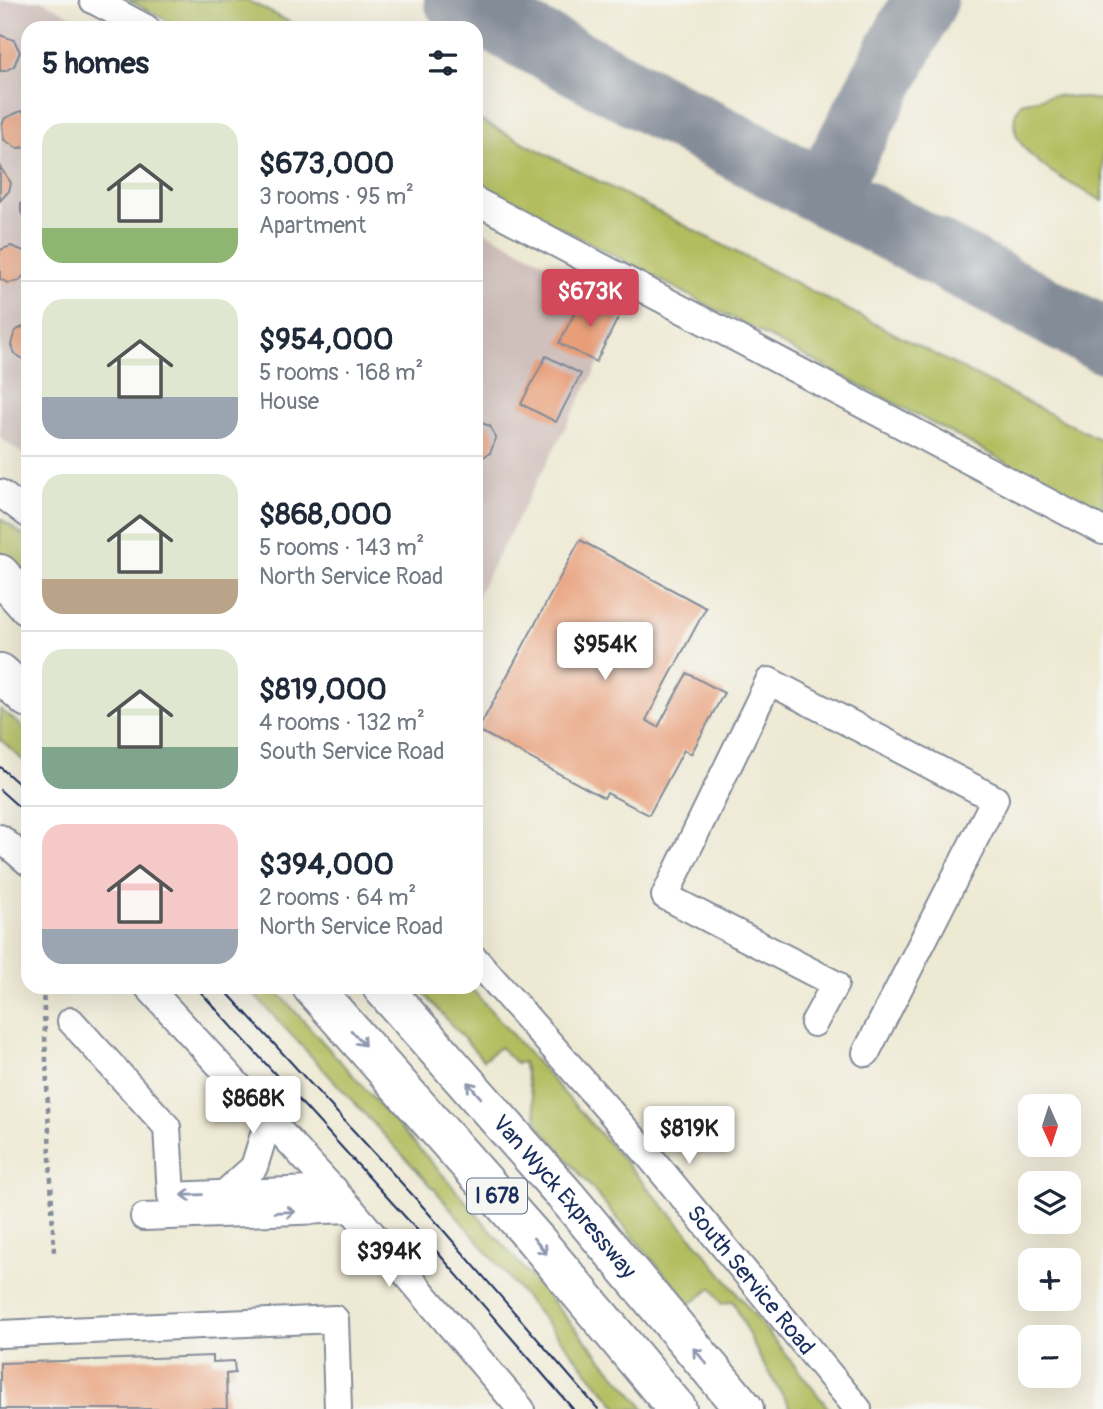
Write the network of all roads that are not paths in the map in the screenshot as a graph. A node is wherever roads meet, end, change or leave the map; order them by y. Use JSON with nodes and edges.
{"nodes":[{"id":1,"x":93,"y":0,"type":"edge"},
{"id":2,"x":133,"y":21,"type":"edge"},
{"id":3,"x":483,"y":205,"type":"edge"},
{"id":4,"x":0,"y":493,"type":"edge"},
{"id":5,"x":21,"y":509,"type":"edge"},
{"id":6,"x":1103,"y":531,"type":"edge"},
{"id":7,"x":0,"y":574,"type":"edge"},
{"id":8,"x":21,"y":599,"type":"edge"},
{"id":9,"x":0,"y":605,"type":"edge"},
{"id":10,"x":21,"y":622,"type":"edge"},
{"id":11,"x":0,"y":673,"type":"edge"},
{"id":12,"x":21,"y":692,"type":"edge"},
{"id":13,"x":0,"y":838,"type":"edge"},
{"id":14,"x":21,"y":856,"type":"edge"},
{"id":15,"x":483,"y":968,"type":"edge"},
{"id":16,"x":154,"y":994,"type":"edge"},
{"id":17,"x":318,"y":994,"type":"edge"},
{"id":18,"x":388,"y":994,"type":"edge"},
{"id":19,"x":71,"y":1021,"type":"dead end"},
{"id":20,"x":814,"y":1023,"type":"dead end"},
{"id":21,"x":866,"y":1053,"type":"dead end"},
{"id":22,"x":269,"y":1118,"type":"junction"},
{"id":23,"x":334,"y":1189,"type":"junction"},
{"id":24,"x":224,"y":1194,"type":"junction"},
{"id":25,"x":351,"y":1209,"type":"junction"},
{"id":26,"x":144,"y":1217,"type":"dead end"},
{"id":27,"x":0,"y":1334,"type":"edge"},
{"id":28,"x":338,"y":1409,"type":"edge"},
{"id":29,"x":521,"y":1409,"type":"edge"},
{"id":30,"x":677,"y":1409,"type":"edge"},
{"id":31,"x":744,"y":1409,"type":"edge"},
{"id":32,"x":859,"y":1409,"type":"edge"}],
"edges":[{"from":1,"to":2,"type":"street"},
{"from":3,"to":6,"type":"street"},
{"from":4,"to":5,"type":"street"},
{"from":7,"to":8,"type":"highway"},
{"from":9,"to":10,"type":"highway"},
{"from":11,"to":12,"type":"highway"},
{"from":13,"to":14,"type":"street"},
{"from":15,"to":32,"type":"street","name":"South Service Road"},
{"from":16,"to":22,"type":"street"},
{"from":17,"to":30,"type":"highway","number":"I 678","one_way":true},
{"from":31,"to":18,"type":"highway","name":"Van Wyck Expressway","number":"I 678","one_way":true},
{"from":24,"to":19,"type":"street","one_way":true},
{"from":20,"to":21,"type":"street"},
{"from":22,"to":23,"type":"street"},
{"from":22,"to":24,"type":"street"},
{"from":23,"to":24,"type":"street"},
{"from":23,"to":25,"type":"street"},
{"from":26,"to":25,"type":"street","one_way":true},
{"from":25,"to":29,"type":"street"},
{"from":27,"to":28,"type":"street"}]}
